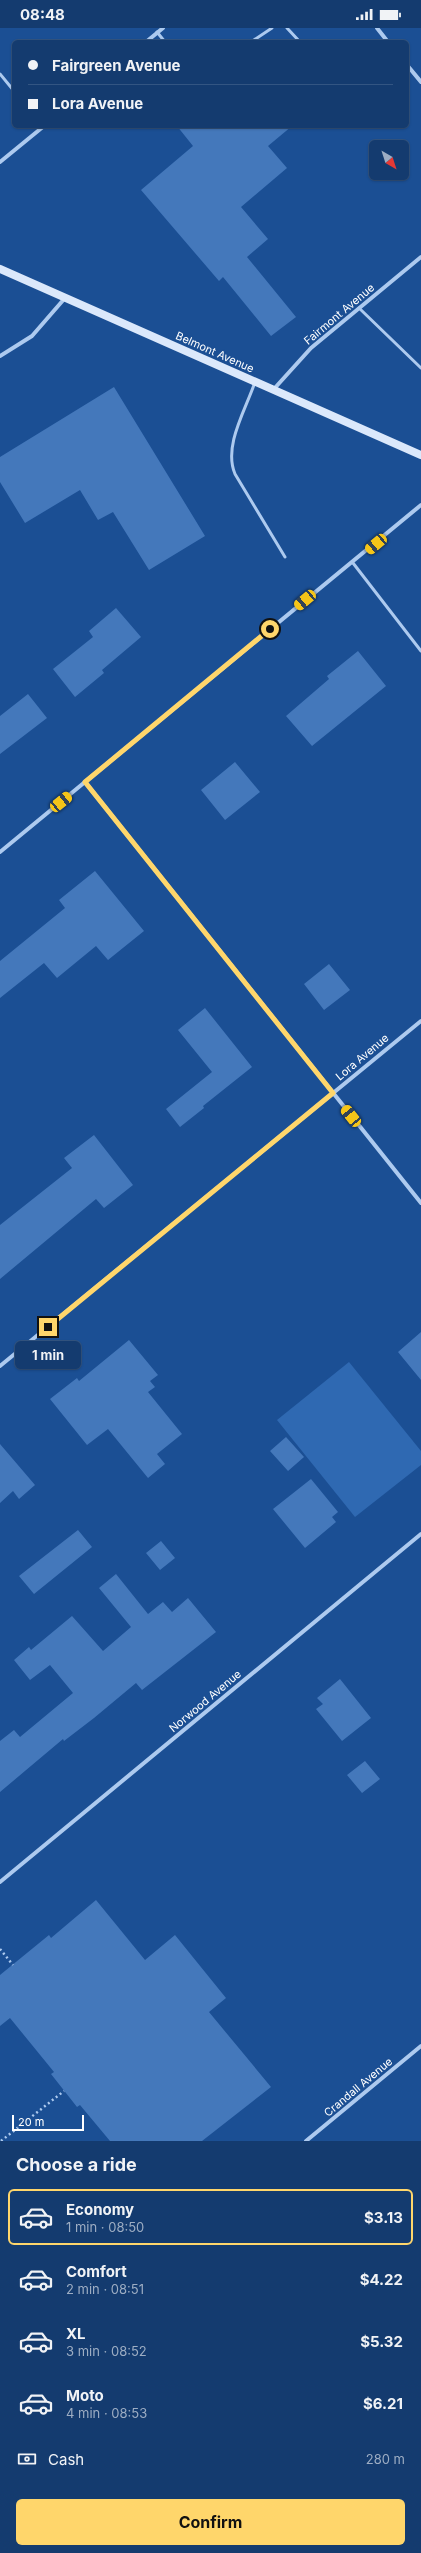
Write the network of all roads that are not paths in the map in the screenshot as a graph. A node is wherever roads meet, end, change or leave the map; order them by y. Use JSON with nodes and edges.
{"nodes":[{"id":1,"x":163,"y":28,"type":"edge"},
{"id":2,"x":272,"y":28,"type":"edge"},
{"id":3,"x":287,"y":28,"type":"edge"},
{"id":4,"x":376,"y":28,"type":"edge"},
{"id":5,"x":157,"y":32,"type":"junction"},
{"id":6,"x":148,"y":40,"type":"edge"},
{"id":7,"x":163,"y":40,"type":"edge"},
{"id":8,"x":254,"y":40,"type":"edge"},
{"id":9,"x":298,"y":40,"type":"edge"},
{"id":10,"x":386,"y":40,"type":"edge"},
{"id":11,"x":409,"y":67,"type":"edge"},
{"id":12,"x":0,"y":74,"type":"edge"},
{"id":13,"x":421,"y":82,"type":"edge"},
{"id":14,"x":12,"y":89,"type":"edge"},
{"id":15,"x":41,"y":128,"type":"edge"},
{"id":16,"x":0,"y":162,"type":"edge"},
{"id":17,"x":421,"y":257,"type":"edge"},
{"id":18,"x":0,"y":269,"type":"edge"},
{"id":19,"x":65,"y":298,"type":"junction"},
{"id":20,"x":359,"y":308,"type":"junction"},
{"id":21,"x":0,"y":356,"type":"edge"},
{"id":22,"x":421,"y":368,"type":"edge"},
{"id":23,"x":256,"y":382,"type":"junction"},
{"id":24,"x":273,"y":390,"type":"junction"},
{"id":25,"x":421,"y":455,"type":"edge"},
{"id":26,"x":421,"y":505,"type":"edge"},
{"id":27,"x":285,"y":557,"type":"dead end"},
{"id":28,"x":353,"y":563,"type":"junction"},
{"id":29,"x":421,"y":651,"type":"edge"},
{"id":30,"x":85,"y":782,"type":"junction"},
{"id":31,"x":0,"y":852,"type":"edge"},
{"id":32,"x":421,"y":1021,"type":"edge"},
{"id":33,"x":333,"y":1093,"type":"junction"},
{"id":34,"x":421,"y":1203,"type":"edge"},
{"id":35,"x":0,"y":1366,"type":"edge"},
{"id":36,"x":421,"y":1534,"type":"edge"},
{"id":37,"x":0,"y":1882,"type":"edge"},
{"id":38,"x":421,"y":2046,"type":"edge"},
{"id":39,"x":306,"y":2141,"type":"edge"}],
"edges":[{"from":1,"to":5,"type":"street"},
{"from":2,"to":8,"type":"lane"},
{"from":3,"to":9,"type":"lane"},
{"from":4,"to":10,"type":"street"},
{"from":5,"to":6,"type":"street"},
{"from":5,"to":7,"type":"lane"},
{"from":11,"to":13,"type":"street"},
{"from":12,"to":14,"type":"lane"},
{"from":15,"to":16,"type":"street"},
{"from":17,"to":20,"type":"street","name":"Fairmont Avenue"},
{"from":18,"to":19,"type":"main road","name":"Belmont Avenue"},
{"from":19,"to":21,"type":"street"},
{"from":19,"to":23,"type":"main road","name":"Belmont Avenue"},
{"from":20,"to":22,"type":"lane"},
{"from":20,"to":24,"type":"street","name":"Fairmont Avenue"},
{"from":23,"to":24,"type":"main road","name":"Belmont Avenue"},
{"from":23,"to":27,"type":"lane"},
{"from":24,"to":25,"type":"main road","name":"Belmont Avenue"},
{"from":26,"to":28,"type":"street"},
{"from":28,"to":29,"type":"lane"},
{"from":28,"to":30,"type":"street"},
{"from":30,"to":31,"type":"street"},
{"from":30,"to":33,"type":"street"},
{"from":32,"to":33,"type":"street","name":"Lora Avenue"},
{"from":33,"to":34,"type":"street"},
{"from":33,"to":35,"type":"street","name":"Lora Avenue"},
{"from":36,"to":37,"type":"street","name":"Norwood Avenue"},
{"from":38,"to":39,"type":"street","name":"Crandall Avenue"}]}
